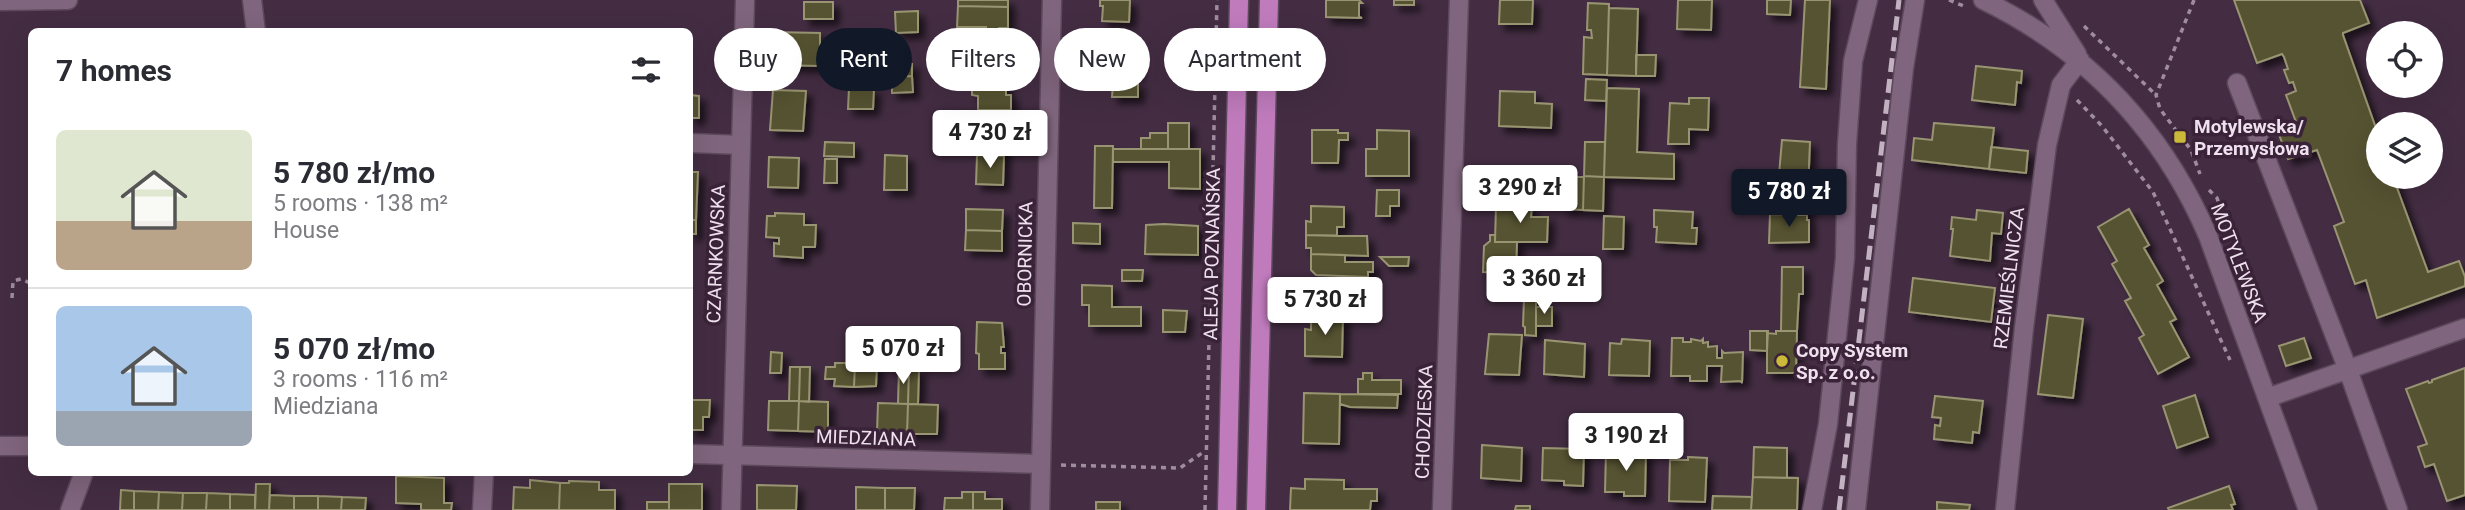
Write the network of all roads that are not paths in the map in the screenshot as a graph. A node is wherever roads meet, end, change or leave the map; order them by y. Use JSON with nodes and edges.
{"nodes":[{"id":1,"x":68,"y":0,"type":"edge"},
{"id":2,"x":252,"y":0,"type":"edge"},
{"id":3,"x":745,"y":0,"type":"edge"},
{"id":4,"x":1052,"y":0,"type":"edge"},
{"id":5,"x":1239,"y":0,"type":"edge"},
{"id":6,"x":1269,"y":0,"type":"edge"},
{"id":7,"x":1459,"y":0,"type":"edge"},
{"id":8,"x":1868,"y":0,"type":"edge"},
{"id":9,"x":1915,"y":0,"type":"edge"},
{"id":10,"x":2043,"y":0,"type":"edge"},
{"id":11,"x":0,"y":1,"type":"edge"},
{"id":12,"x":1977,"y":5,"type":"edge"},
{"id":13,"x":2005,"y":6,"type":"edge"},
{"id":14,"x":256,"y":28,"type":"edge"},
{"id":15,"x":2080,"y":60,"type":"junction"},
{"id":16,"x":2237,"y":83,"type":"dead end"},
{"id":17,"x":693,"y":143,"type":"edge"},
{"id":18,"x":741,"y":145,"type":"junction"},
{"id":19,"x":2465,"y":328,"type":"edge"},
{"id":20,"x":2348,"y":370,"type":"junction"},
{"id":21,"x":2267,"y":398,"type":"junction"},
{"id":22,"x":0,"y":446,"type":"edge"},
{"id":23,"x":28,"y":446,"type":"edge"},
{"id":24,"x":693,"y":454,"type":"edge"},
{"id":25,"x":731,"y":455,"type":"junction"},
{"id":26,"x":1041,"y":464,"type":"junction"},
{"id":27,"x":83,"y":476,"type":"edge"},
{"id":28,"x":484,"y":476,"type":"edge"},
{"id":29,"x":70,"y":510,"type":"edge"},
{"id":30,"x":482,"y":510,"type":"edge"},
{"id":31,"x":731,"y":510,"type":"edge"},
{"id":32,"x":1040,"y":510,"type":"edge"},
{"id":33,"x":1227,"y":510,"type":"edge"},
{"id":34,"x":1256,"y":510,"type":"edge"},
{"id":35,"x":1442,"y":510,"type":"edge"},
{"id":36,"x":1812,"y":510,"type":"edge"},
{"id":37,"x":1856,"y":510,"type":"edge"},
{"id":38,"x":2005,"y":510,"type":"edge"},
{"id":39,"x":2308,"y":510,"type":"edge"},
{"id":40,"x":2398,"y":510,"type":"edge"}],
"edges":[{"from":1,"to":11,"type":"street"},
{"from":2,"to":14,"type":"street"},
{"from":3,"to":18,"type":"street","name":"CZARNKOWSKA"},
{"from":4,"to":26,"type":"street","name":"OBORNICKA"},
{"from":5,"to":33,"type":"main road","name":"ALEJA POZNAŃSKA"},
{"from":6,"to":34,"type":"main road"},
{"from":7,"to":35,"type":"street","name":"CHODZIESKA"},
{"from":8,"to":36,"type":"street"},
{"from":9,"to":37,"type":"street"},
{"from":10,"to":15,"type":"street","name":"MOTYLEWSKA"},
{"from":12,"to":13,"type":"street","name":"MOTYLEWSKA"},
{"from":13,"to":15,"type":"street","name":"MOTYLEWSKA"},
{"from":15,"to":21,"type":"street","name":"MOTYLEWSKA"},
{"from":15,"to":38,"type":"street","name":"RZEMIEŚLNICZA"},
{"from":16,"to":20,"type":"street"},
{"from":17,"to":18,"type":"street"},
{"from":18,"to":25,"type":"street","name":"CZARNKOWSKA"},
{"from":19,"to":20,"type":"street"},
{"from":20,"to":21,"type":"street"},
{"from":20,"to":40,"type":"street"},
{"from":21,"to":39,"type":"street","name":"MOTYLEWSKA"},
{"from":22,"to":23,"type":"street"},
{"from":24,"to":25,"type":"street","name":"MIEDZIANA"},
{"from":25,"to":26,"type":"street","name":"MIEDZIANA"},
{"from":25,"to":31,"type":"street","name":"CZARNKOWSKA"},
{"from":26,"to":32,"type":"street","name":"OBORNICKA"},
{"from":27,"to":29,"type":"street"},
{"from":28,"to":30,"type":"street"}]}
